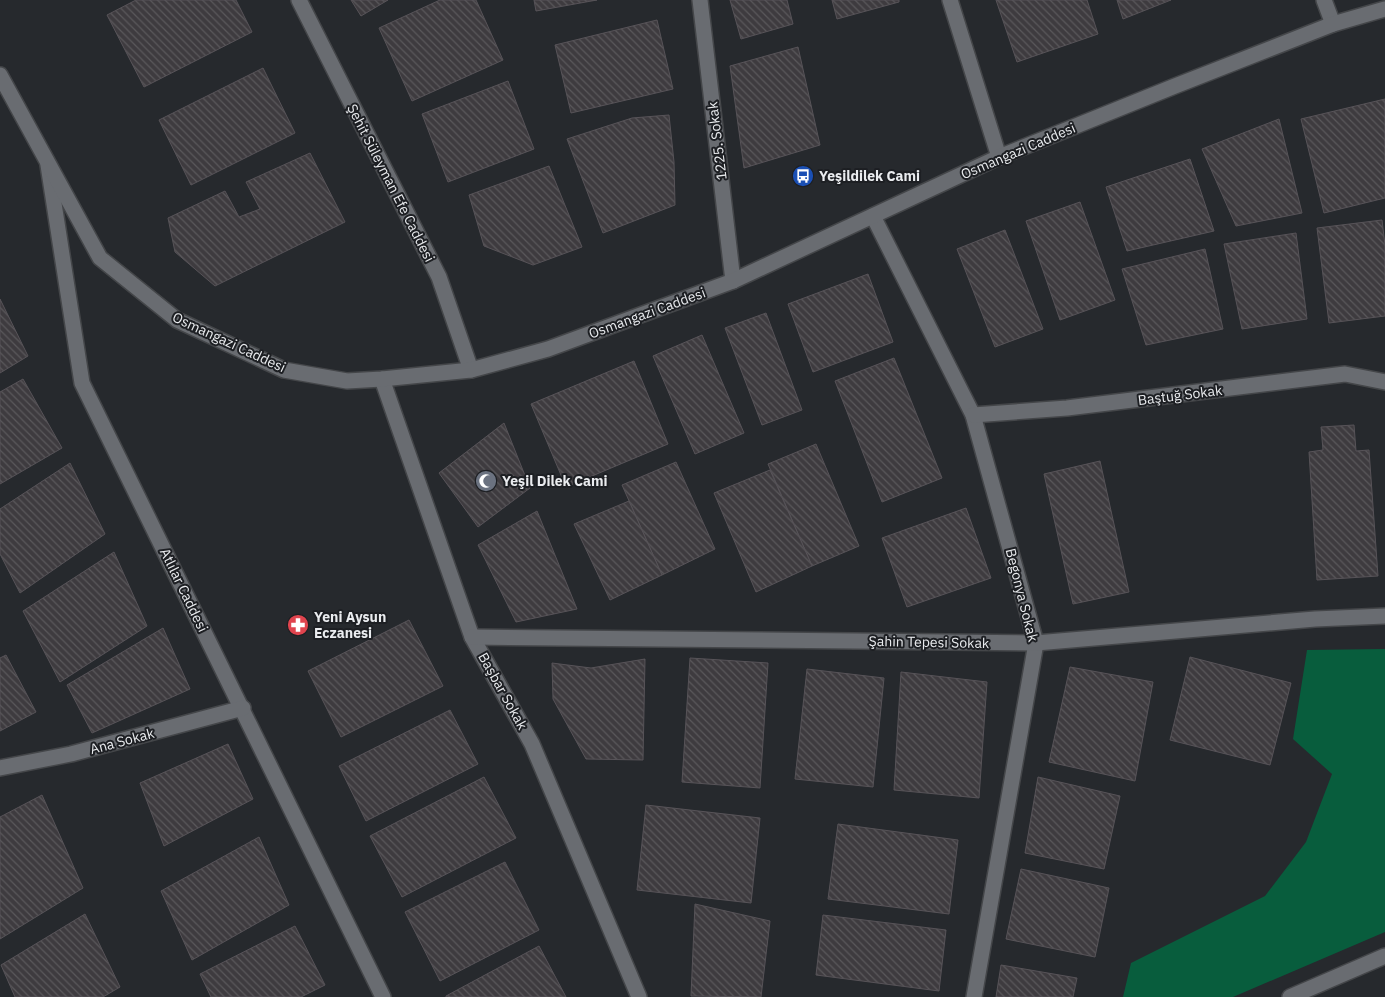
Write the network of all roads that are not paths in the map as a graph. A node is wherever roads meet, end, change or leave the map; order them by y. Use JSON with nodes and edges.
{"nodes":[{"id":1,"x":299,"y":0,"type":"edge"},
{"id":2,"x":700,"y":0,"type":"edge"},
{"id":3,"x":950,"y":0,"type":"edge"},
{"id":4,"x":1324,"y":0,"type":"edge"},
{"id":5,"x":1385,"y":9,"type":"edge"},
{"id":6,"x":1333,"y":24,"type":"junction"},
{"id":7,"x":0,"y":75,"type":"edge"},
{"id":8,"x":999,"y":157,"type":"junction"},
{"id":9,"x":48,"y":164,"type":"junction"},
{"id":10,"x":873,"y":216,"type":"junction"},
{"id":11,"x":733,"y":281,"type":"junction"},
{"id":12,"x":471,"y":370,"type":"junction"},
{"id":13,"x":382,"y":379,"type":"junction"},
{"id":14,"x":1385,"y":382,"type":"edge"},
{"id":15,"x":973,"y":415,"type":"junction"},
{"id":16,"x":1385,"y":616,"type":"edge"},
{"id":17,"x":472,"y":637,"type":"junction"},
{"id":18,"x":1036,"y":643,"type":"junction"},
{"id":19,"x":243,"y":708,"type":"junction"},
{"id":20,"x":0,"y":768,"type":"edge"},
{"id":21,"x":1385,"y":956,"type":"edge"},
{"id":22,"x":382,"y":997,"type":"edge"},
{"id":23,"x":639,"y":997,"type":"edge"},
{"id":24,"x":974,"y":997,"type":"edge"},
{"id":25,"x":1290,"y":997,"type":"edge"}],
"edges":[{"from":1,"to":12,"type":"street","name":"Şehit Süleyman Efe Caddesi"},
{"from":2,"to":11,"type":"street","name":"1225. Sokak"},
{"from":3,"to":8,"type":"street"},
{"from":4,"to":6,"type":"street"},
{"from":5,"to":6,"type":"street","name":"Osmangazi Caddesi"},
{"from":6,"to":8,"type":"street","name":"Osmangazi Caddesi"},
{"from":7,"to":9,"type":"street","name":"Osmangazi Caddesi"},
{"from":8,"to":10,"type":"street","name":"Osmangazi Caddesi"},
{"from":9,"to":13,"type":"street","name":"Osmangazi Caddesi"},
{"from":9,"to":19,"type":"street","name":"Atlılar Caddesi"},
{"from":10,"to":11,"type":"street","name":"Osmangazi Caddesi"},
{"from":10,"to":15,"type":"street","name":"Begonya Sokak"},
{"from":11,"to":12,"type":"street","name":"Osmangazi Caddesi"},
{"from":12,"to":13,"type":"street","name":"Osmangazi Caddesi"},
{"from":13,"to":17,"type":"street","name":"Başbar Sokak"},
{"from":14,"to":15,"type":"street","name":"Baştuğ Sokak"},
{"from":15,"to":18,"type":"street","name":"Begonya Sokak"},
{"from":16,"to":18,"type":"street","name":"Şahin Tepesi Sokak"},
{"from":17,"to":18,"type":"street","name":"Şahin Tepesi Sokak"},
{"from":17,"to":23,"type":"street","name":"Başbar Sokak"},
{"from":18,"to":24,"type":"street","name":"Begonya Sokak"},
{"from":19,"to":20,"type":"street","name":"Ana Sokak"},
{"from":19,"to":22,"type":"street","name":"Atlılar Caddesi"},
{"from":21,"to":25,"type":"street"}]}
